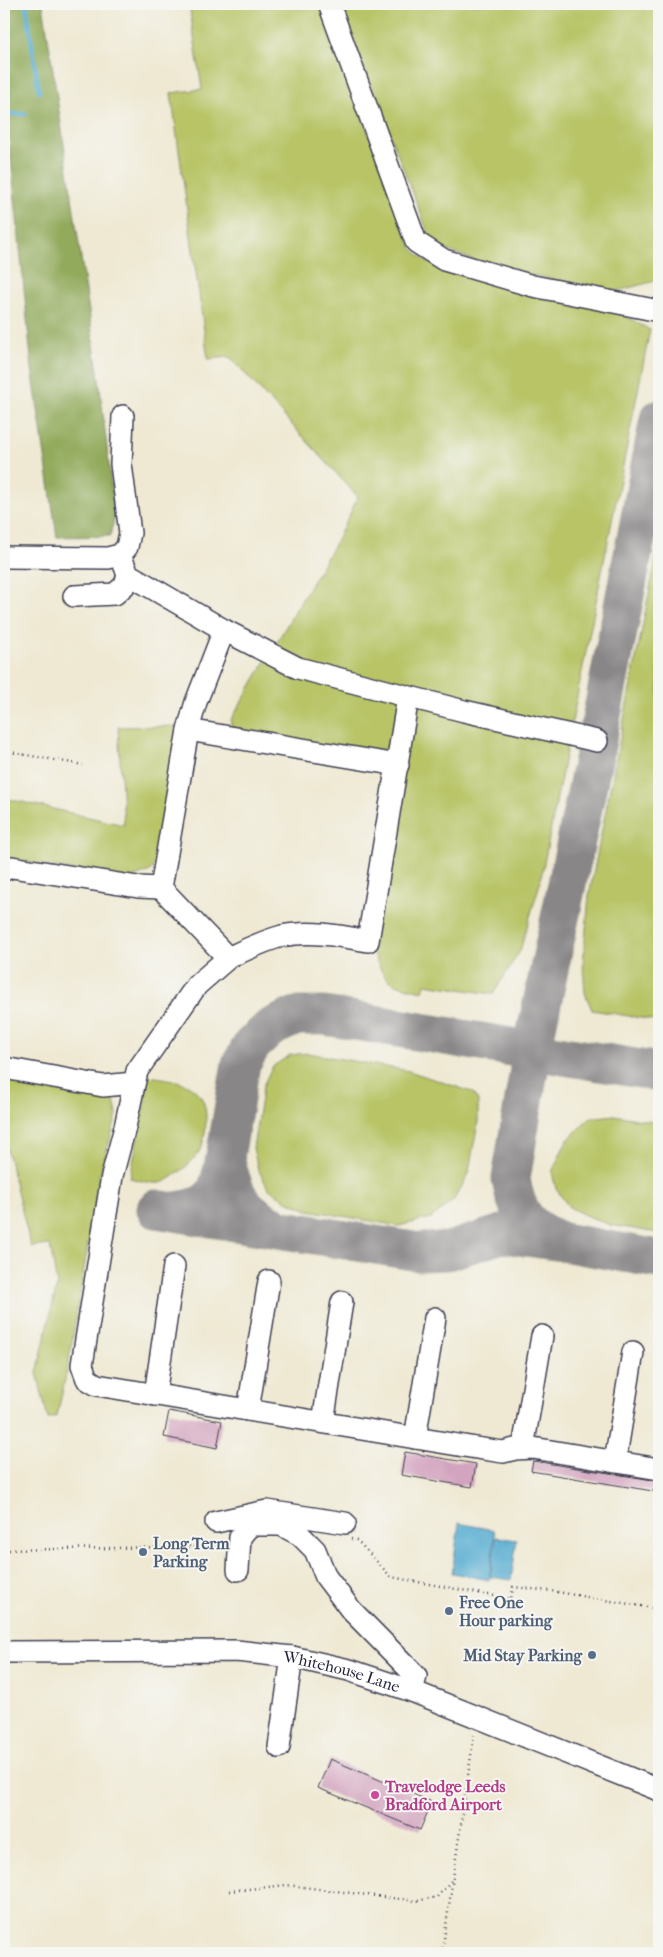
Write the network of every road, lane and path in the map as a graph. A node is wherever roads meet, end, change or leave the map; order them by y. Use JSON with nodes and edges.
{"nodes":[{"id":1,"x":329,"y":4,"type":"edge"},
{"id":2,"x":659,"y":311,"type":"edge"},
{"id":3,"x":123,"y":416,"type":"dead end"},
{"id":4,"x":120,"y":554,"type":"junction"},
{"id":5,"x":4,"y":557,"type":"edge"},
{"id":6,"x":128,"y":574,"type":"junction"},
{"id":7,"x":74,"y":596,"type":"dead end"},
{"id":8,"x":224,"y":630,"type":"junction"},
{"id":9,"x":408,"y":697,"type":"junction"},
{"id":10,"x":188,"y":730,"type":"junction"},
{"id":11,"x":597,"y":741,"type":"dead end"},
{"id":12,"x":4,"y":751,"type":"edge"},
{"id":13,"x":83,"y":765,"type":"dead end"},
{"id":14,"x":398,"y":765,"type":"junction"},
{"id":15,"x":4,"y":870,"type":"edge"},
{"id":16,"x":161,"y":888,"type":"junction"},
{"id":17,"x":228,"y":958,"type":"junction"},
{"id":18,"x":4,"y":1068,"type":"edge"},
{"id":19,"x":134,"y":1082,"type":"junction"},
{"id":20,"x":174,"y":1266,"type":"dead end"},
{"id":21,"x":269,"y":1281,"type":"dead end"},
{"id":22,"x":342,"y":1302,"type":"dead end"},
{"id":23,"x":435,"y":1318,"type":"dead end"},
{"id":24,"x":542,"y":1336,"type":"dead end"},
{"id":25,"x":633,"y":1352,"type":"dead end"},
{"id":26,"x":154,"y":1395,"type":"junction"},
{"id":27,"x":248,"y":1410,"type":"junction"},
{"id":28,"x":323,"y":1422,"type":"junction"},
{"id":29,"x":416,"y":1438,"type":"junction"},
{"id":30,"x":523,"y":1448,"type":"junction"},
{"id":31,"x":615,"y":1462,"type":"junction"},
{"id":32,"x":659,"y":1469,"type":"edge"},
{"id":33,"x":216,"y":1522,"type":"dead end"},
{"id":34,"x":315,"y":1550,"type":"junction"},
{"id":35,"x":238,"y":1570,"type":"dead end"},
{"id":36,"x":4,"y":1652,"type":"edge"},
{"id":37,"x":292,"y":1657,"type":"junction"},
{"id":38,"x":412,"y":1691,"type":"junction"},
{"id":39,"x":477,"y":1716,"type":"junction"},
{"id":40,"x":279,"y":1747,"type":"dead end"},
{"id":41,"x":659,"y":1790,"type":"edge"},
{"id":42,"x":452,"y":1880,"type":"junction"},
{"id":43,"x":229,"y":1891,"type":"dead end"},
{"id":44,"x":442,"y":1953,"type":"edge"}],
"edges":[{"from":1,"to":2,"type":"street"},
{"from":3,"to":4,"type":"street"},
{"from":4,"to":5,"type":"street"},
{"from":4,"to":6,"type":"street"},
{"from":6,"to":7,"type":"street"},
{"from":6,"to":8,"type":"street"},
{"from":8,"to":9,"type":"street"},
{"from":8,"to":10,"type":"street"},
{"from":9,"to":11,"type":"street"},
{"from":9,"to":14,"type":"street"},
{"from":10,"to":14,"type":"street"},
{"from":10,"to":16,"type":"street"},
{"from":12,"to":13,"type":"path"},
{"from":14,"to":17,"type":"street"},
{"from":15,"to":16,"type":"street"},
{"from":16,"to":17,"type":"street"},
{"from":17,"to":19,"type":"street"},
{"from":18,"to":19,"type":"street"},
{"from":19,"to":26,"type":"street"},
{"from":20,"to":26,"type":"street"},
{"from":21,"to":27,"type":"street"},
{"from":22,"to":28,"type":"street"},
{"from":23,"to":29,"type":"street"},
{"from":24,"to":30,"type":"street"},
{"from":25,"to":31,"type":"street"},
{"from":26,"to":27,"type":"street"},
{"from":27,"to":28,"type":"street"},
{"from":28,"to":29,"type":"street"},
{"from":29,"to":30,"type":"street"},
{"from":30,"to":31,"type":"street"},
{"from":31,"to":32,"type":"street"},
{"from":33,"to":34,"type":"street"},
{"from":34,"to":35,"type":"street"},
{"from":34,"to":38,"type":"street"},
{"from":36,"to":37,"type":"street","name":"Whitehouse Lane"},
{"from":37,"to":38,"type":"street","name":"Whitehouse Lane"},
{"from":37,"to":40,"type":"street"},
{"from":38,"to":39,"type":"street","name":"Whitehouse Lane"},
{"from":39,"to":41,"type":"street","name":"Whitehouse Lane"},
{"from":39,"to":42,"type":"path"},
{"from":42,"to":43,"type":"path"},
{"from":42,"to":44,"type":"path"}]}
